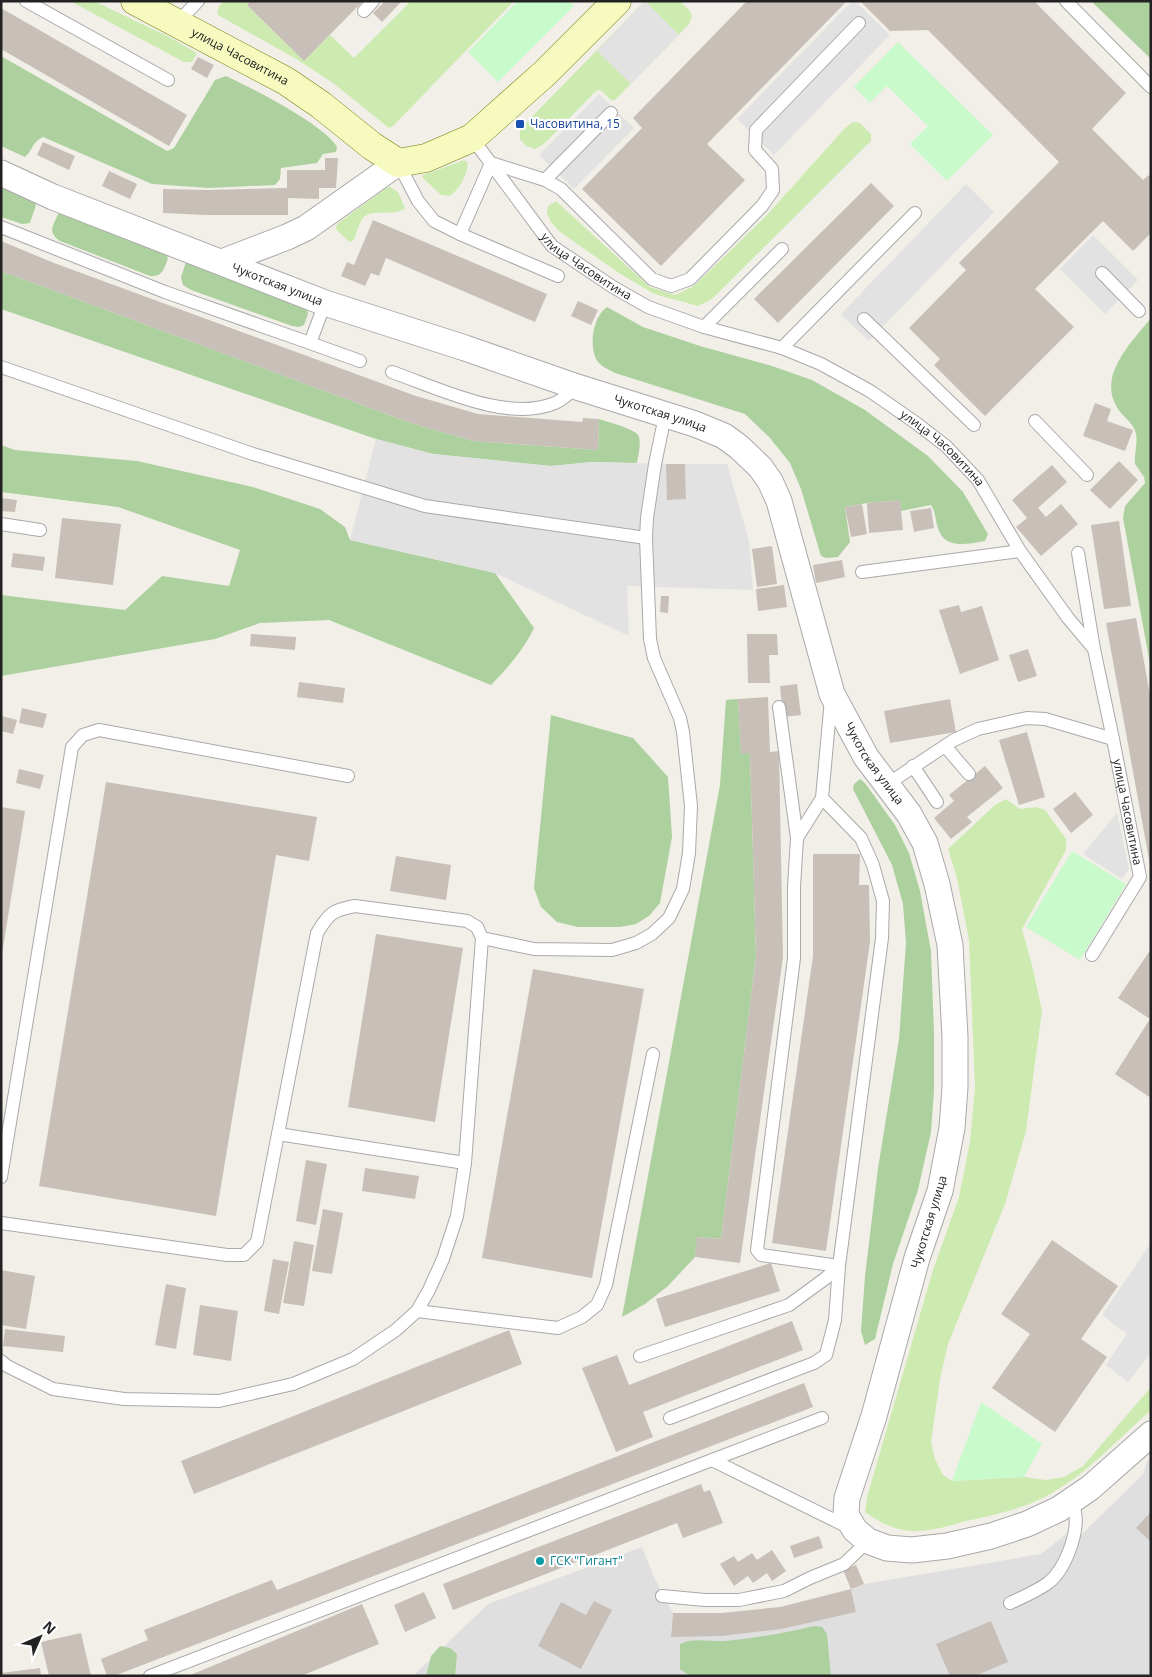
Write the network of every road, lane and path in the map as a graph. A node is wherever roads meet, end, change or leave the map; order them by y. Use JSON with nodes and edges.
{"nodes":[{"id":1,"x":26,"y":1,"type":"edge"},
{"id":2,"x":135,"y":1,"type":"edge"},
{"id":3,"x":198,"y":1,"type":"edge"},
{"id":4,"x":373,"y":1,"type":"edge"},
{"id":5,"x":617,"y":1,"type":"edge"},
{"id":6,"x":1066,"y":1,"type":"edge"},
{"id":7,"x":364,"y":11,"type":"dead end"},
{"id":8,"x":178,"y":23,"type":"junction"},
{"id":9,"x":859,"y":23,"type":"dead end"},
{"id":10,"x":168,"y":80,"type":"dead end"},
{"id":11,"x":1151,"y":87,"type":"edge"},
{"id":12,"x":611,"y":112,"type":"dead end"},
{"id":13,"x":472,"y":138,"type":"junction"},
{"id":14,"x":398,"y":163,"type":"junction"},
{"id":15,"x":491,"y":163,"type":"junction"},
{"id":16,"x":1,"y":174,"type":"edge"},
{"id":17,"x":545,"y":180,"type":"junction"},
{"id":18,"x":915,"y":213,"type":"dead end"},
{"id":19,"x":1,"y":227,"type":"edge"},
{"id":20,"x":460,"y":234,"type":"junction"},
{"id":21,"x":782,"y":249,"type":"dead end"},
{"id":22,"x":222,"y":262,"type":"junction"},
{"id":23,"x":1102,"y":273,"type":"dead end"},
{"id":24,"x":558,"y":276,"type":"dead end"},
{"id":25,"x":324,"y":303,"type":"junction"},
{"id":26,"x":1139,"y":311,"type":"dead end"},
{"id":27,"x":864,"y":319,"type":"dead end"},
{"id":28,"x":704,"y":327,"type":"junction"},
{"id":29,"x":310,"y":343,"type":"junction"},
{"id":30,"x":782,"y":348,"type":"junction"},
{"id":31,"x":360,"y":361,"type":"dead end"},
{"id":32,"x":1,"y":367,"type":"edge"},
{"id":33,"x":392,"y":372,"type":"dead end"},
{"id":34,"x":576,"y":387,"type":"junction"},
{"id":35,"x":665,"y":416,"type":"junction"},
{"id":36,"x":1035,"y":421,"type":"dead end"},
{"id":37,"x":974,"y":425,"type":"dead end"},
{"id":38,"x":1087,"y":475,"type":"dead end"},
{"id":39,"x":1,"y":524,"type":"edge"},
{"id":40,"x":40,"y":530,"type":"dead end"},
{"id":41,"x":646,"y":538,"type":"junction"},
{"id":42,"x":1020,"y":551,"type":"junction"},
{"id":43,"x":1078,"y":553,"type":"dead end"},
{"id":44,"x":862,"y":572,"type":"dead end"},
{"id":45,"x":1094,"y":649,"type":"junction"},
{"id":46,"x":832,"y":694,"type":"junction"},
{"id":47,"x":779,"y":707,"type":"dead end"},
{"id":48,"x":1114,"y":739,"type":"junction"},
{"id":49,"x":945,"y":746,"type":"junction"},
{"id":50,"x":913,"y":766,"type":"junction"},
{"id":51,"x":968,"y":774,"type":"dead end"},
{"id":52,"x":348,"y":776,"type":"dead end"},
{"id":53,"x":886,"y":785,"type":"junction"},
{"id":54,"x":822,"y":798,"type":"junction"},
{"id":55,"x":937,"y":802,"type":"dead end"},
{"id":56,"x":797,"y":838,"type":"junction"},
{"id":57,"x":482,"y":938,"type":"junction"},
{"id":58,"x":1092,"y":955,"type":"dead end"},
{"id":59,"x":653,"y":1054,"type":"dead end"},
{"id":60,"x":278,"y":1134,"type":"junction"},
{"id":61,"x":466,"y":1163,"type":"junction"},
{"id":62,"x":1,"y":1177,"type":"edge"},
{"id":63,"x":1,"y":1223,"type":"edge"},
{"id":64,"x":839,"y":1266,"type":"junction"},
{"id":65,"x":416,"y":1311,"type":"junction"},
{"id":66,"x":640,"y":1356,"type":"dead end"},
{"id":67,"x":1,"y":1361,"type":"edge"},
{"id":68,"x":670,"y":1418,"type":"dead end"},
{"id":69,"x":822,"y":1418,"type":"dead end"},
{"id":70,"x":1151,"y":1434,"type":"edge"},
{"id":71,"x":712,"y":1460,"type":"junction"},
{"id":72,"x":1071,"y":1501,"type":"junction"},
{"id":73,"x":862,"y":1536,"type":"junction"},
{"id":74,"x":662,"y":1596,"type":"dead end"},
{"id":75,"x":1010,"y":1603,"type":"dead end"},
{"id":76,"x":150,"y":1676,"type":"edge"}],
"edges":[{"from":1,"to":10,"type":"lane"},
{"from":2,"to":8,"type":"street","name":"улица Часовитина"},
{"from":3,"to":8,"type":"lane"},
{"from":4,"to":7,"type":"lane"},
{"from":5,"to":13,"type":"street"},
{"from":6,"to":11,"type":"lane"},
{"from":8,"to":14,"type":"street","name":"улица Часовитина"},
{"from":9,"to":17,"type":"lane"},
{"from":12,"to":17,"type":"lane"},
{"from":13,"to":14,"type":"street"},
{"from":13,"to":15,"type":"lane","name":"улица Часовитина"},
{"from":14,"to":20,"type":"lane"},
{"from":14,"to":22,"type":"street"},
{"from":15,"to":17,"type":"lane"},
{"from":15,"to":20,"type":"lane"},
{"from":15,"to":28,"type":"lane","name":"улица Часовитина"},
{"from":16,"to":22,"type":"street","name":"Чукотская улица"},
{"from":18,"to":30,"type":"lane"},
{"from":19,"to":29,"type":"lane"},
{"from":20,"to":24,"type":"lane"},
{"from":21,"to":28,"type":"lane"},
{"from":22,"to":25,"type":"street","name":"Чукотская улица"},
{"from":23,"to":26,"type":"lane"},
{"from":25,"to":29,"type":"lane"},
{"from":25,"to":34,"type":"street","name":"Чукотская улица"},
{"from":27,"to":37,"type":"lane"},
{"from":28,"to":30,"type":"lane","name":"улица Часовитина"},
{"from":29,"to":31,"type":"lane"},
{"from":30,"to":42,"type":"lane","name":"улица Часовитина"},
{"from":32,"to":41,"type":"lane"},
{"from":33,"to":34,"type":"lane"},
{"from":34,"to":35,"type":"street","name":"Чукотская улица"},
{"from":35,"to":41,"type":"lane"},
{"from":35,"to":46,"type":"street","name":"Чукотская улица"},
{"from":36,"to":38,"type":"lane"},
{"from":39,"to":40,"type":"lane"},
{"from":41,"to":57,"type":"lane"},
{"from":42,"to":44,"type":"lane"},
{"from":42,"to":45,"type":"lane","name":"улица Часовитина"},
{"from":43,"to":45,"type":"lane"},
{"from":45,"to":48,"type":"lane","name":"улица Часовитина"},
{"from":46,"to":53,"type":"street","name":"Чукотская улица"},
{"from":46,"to":54,"type":"lane"},
{"from":47,"to":56,"type":"lane"},
{"from":48,"to":49,"type":"lane"},
{"from":48,"to":58,"type":"lane","name":"улица Часовитина"},
{"from":49,"to":50,"type":"lane"},
{"from":49,"to":51,"type":"lane"},
{"from":50,"to":53,"type":"lane"},
{"from":50,"to":55,"type":"lane"},
{"from":52,"to":62,"type":"lane"},
{"from":53,"to":73,"type":"street","name":"Чукотская улица"},
{"from":54,"to":56,"type":"lane"},
{"from":54,"to":64,"type":"lane"},
{"from":56,"to":64,"type":"lane"},
{"from":57,"to":60,"type":"lane"},
{"from":57,"to":61,"type":"lane"},
{"from":59,"to":65,"type":"lane"},
{"from":60,"to":61,"type":"lane"},
{"from":60,"to":63,"type":"lane"},
{"from":61,"to":65,"type":"lane"},
{"from":64,"to":66,"type":"lane"},
{"from":64,"to":68,"type":"lane"},
{"from":65,"to":67,"type":"lane"},
{"from":69,"to":71,"type":"lane"},
{"from":70,"to":72,"type":"street"},
{"from":71,"to":73,"type":"lane"},
{"from":71,"to":76,"type":"lane"},
{"from":72,"to":73,"type":"street"},
{"from":72,"to":75,"type":"lane"},
{"from":73,"to":74,"type":"lane"}]}
